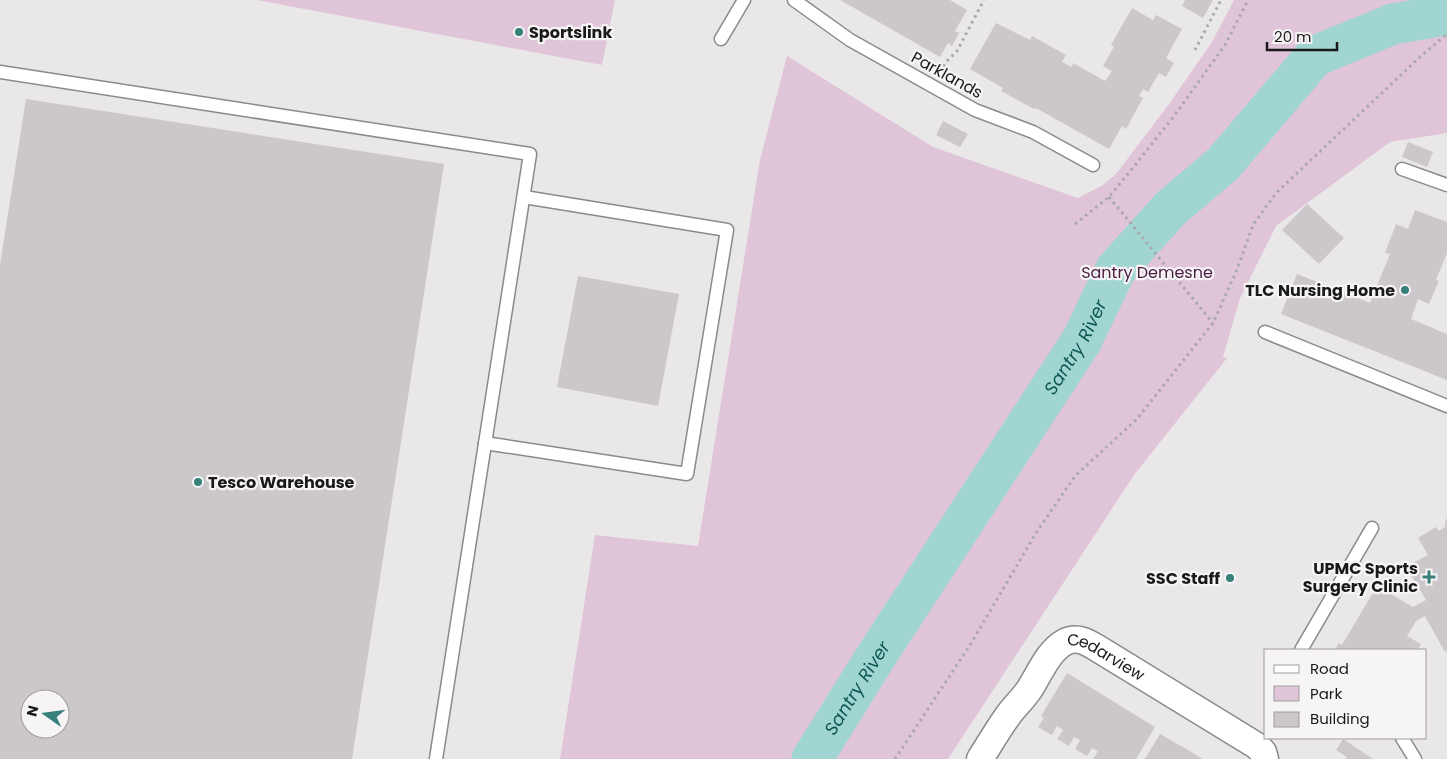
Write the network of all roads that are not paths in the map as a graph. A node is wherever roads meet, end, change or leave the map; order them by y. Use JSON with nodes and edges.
{"nodes":[{"id":1,"x":744,"y":0,"type":"edge"},
{"id":2,"x":794,"y":0,"type":"edge"},
{"id":3,"x":722,"y":39,"type":"dead end"},
{"id":4,"x":0,"y":72,"type":"edge"},
{"id":5,"x":1093,"y":165,"type":"dead end"},
{"id":6,"x":1402,"y":169,"type":"dead end"},
{"id":7,"x":1447,"y":185,"type":"edge"},
{"id":8,"x":524,"y":197,"type":"junction"},
{"id":9,"x":1265,"y":332,"type":"dead end"},
{"id":10,"x":1447,"y":406,"type":"edge"},
{"id":11,"x":485,"y":444,"type":"junction"},
{"id":12,"x":1372,"y":528,"type":"dead end"},
{"id":13,"x":1302,"y":649,"type":"edge"},
{"id":14,"x":1403,"y":739,"type":"edge"},
{"id":15,"x":436,"y":759,"type":"edge"},
{"id":16,"x":980,"y":759,"type":"edge"},
{"id":17,"x":1265,"y":759,"type":"edge"},
{"id":18,"x":1415,"y":759,"type":"edge"}],
"edges":[{"from":1,"to":3,"type":"lane"},
{"from":2,"to":5,"type":"lane","name":"Parklands"},
{"from":4,"to":8,"type":"lane"},
{"from":6,"to":7,"type":"lane"},
{"from":8,"to":11,"type":"lane"},
{"from":8,"to":11,"type":"lane"},
{"from":9,"to":10,"type":"lane"},
{"from":11,"to":15,"type":"lane"},
{"from":12,"to":13,"type":"lane"},
{"from":14,"to":18,"type":"lane"},
{"from":16,"to":17,"type":"street","name":"Cedarview"}]}
